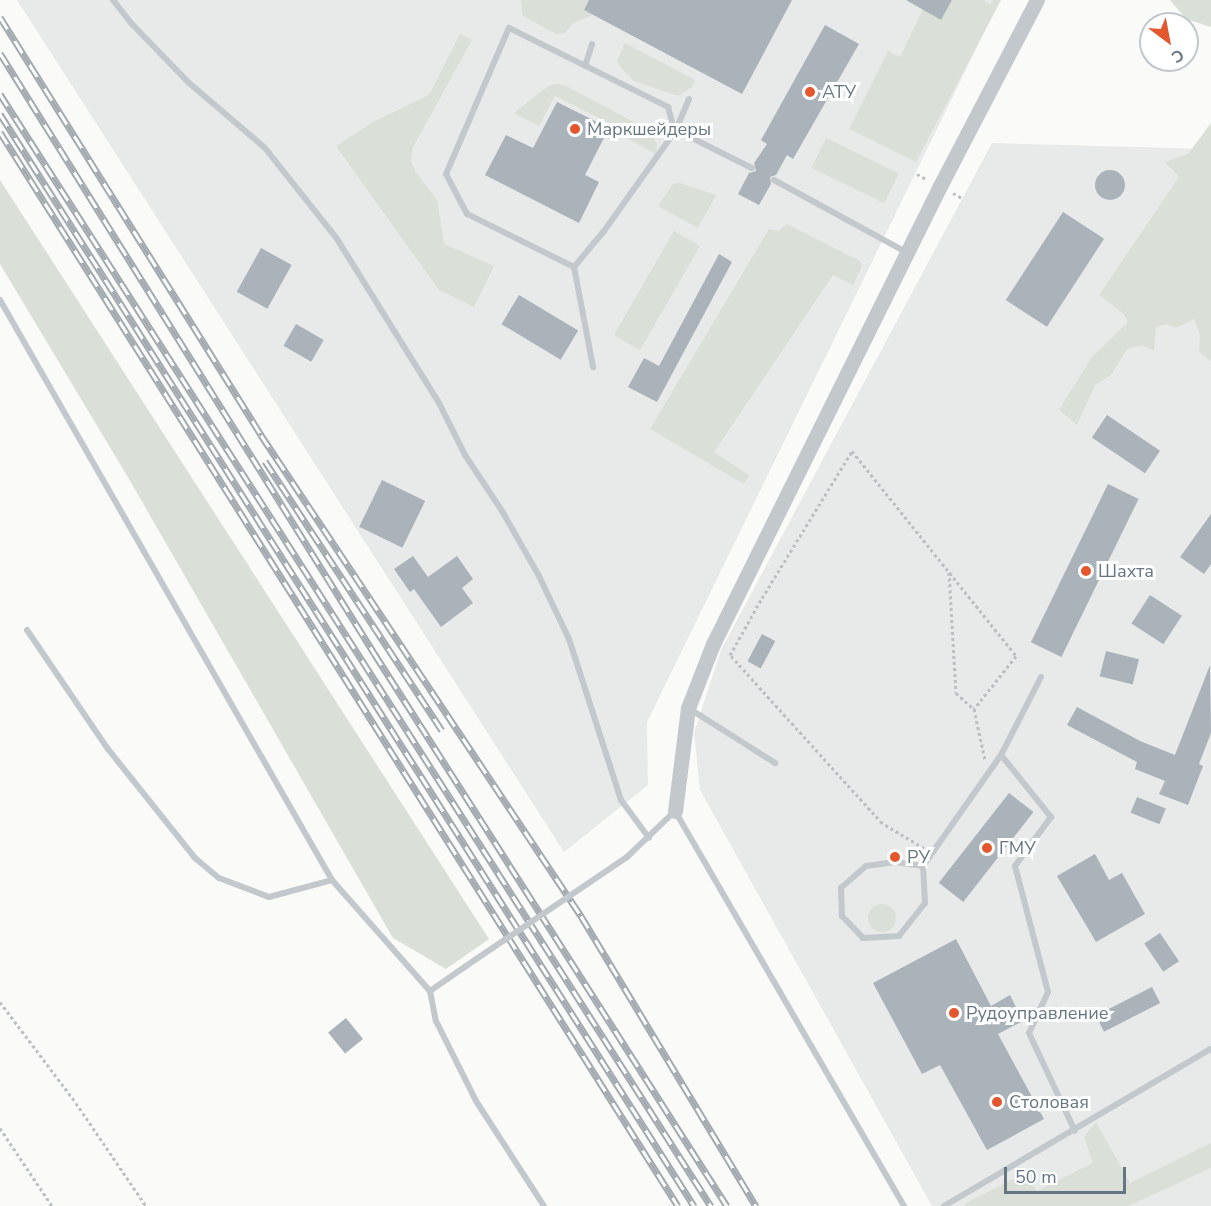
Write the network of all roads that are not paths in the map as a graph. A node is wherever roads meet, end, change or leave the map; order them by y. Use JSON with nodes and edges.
{"nodes":[{"id":1,"x":113,"y":0,"type":"edge"},
{"id":2,"x":1038,"y":0,"type":"edge"},
{"id":3,"x":592,"y":44,"type":"dead end"},
{"id":4,"x":585,"y":66,"type":"junction"},
{"id":5,"x":689,"y":99,"type":"dead end"},
{"id":6,"x":676,"y":130,"type":"junction"},
{"id":7,"x":752,"y":168,"type":"dead end"},
{"id":8,"x":774,"y":180,"type":"dead end"},
{"id":9,"x":909,"y":254,"type":"junction"},
{"id":10,"x":574,"y":267,"type":"junction"},
{"id":11,"x":0,"y":300,"type":"edge"},
{"id":12,"x":593,"y":367,"type":"dead end"},
{"id":13,"x":27,"y":630,"type":"dead end"},
{"id":14,"x":1041,"y":677,"type":"dead end"},
{"id":15,"x":688,"y":708,"type":"junction"},
{"id":16,"x":1001,"y":755,"type":"junction"},
{"id":17,"x":775,"y":764,"type":"dead end"},
{"id":18,"x":675,"y":810,"type":"junction"},
{"id":19,"x":649,"y":838,"type":"junction"},
{"id":20,"x":923,"y":866,"type":"junction"},
{"id":21,"x":332,"y":880,"type":"junction"},
{"id":22,"x":430,"y":991,"type":"junction"},
{"id":23,"x":1211,"y":1049,"type":"edge"},
{"id":24,"x":1075,"y":1131,"type":"junction"},
{"id":25,"x":544,"y":1206,"type":"edge"},
{"id":26,"x":904,"y":1206,"type":"edge"},
{"id":27,"x":944,"y":1206,"type":"edge"}],
"edges":[{"from":1,"to":19,"type":"lane"},
{"from":2,"to":9,"type":"street"},
{"from":3,"to":4,"type":"lane"},
{"from":4,"to":6,"type":"lane"},
{"from":4,"to":10,"type":"lane"},
{"from":5,"to":6,"type":"lane"},
{"from":6,"to":7,"type":"lane"},
{"from":6,"to":10,"type":"lane"},
{"from":8,"to":9,"type":"lane"},
{"from":9,"to":15,"type":"street"},
{"from":10,"to":12,"type":"lane"},
{"from":11,"to":21,"type":"lane"},
{"from":13,"to":21,"type":"lane"},
{"from":14,"to":16,"type":"lane"},
{"from":15,"to":17,"type":"lane"},
{"from":15,"to":18,"type":"street"},
{"from":16,"to":20,"type":"lane"},
{"from":16,"to":24,"type":"lane"},
{"from":18,"to":19,"type":"lane"},
{"from":18,"to":26,"type":"lane"},
{"from":19,"to":22,"type":"lane","bridge":true},
{"from":20,"to":20,"type":"lane"},
{"from":21,"to":22,"type":"lane"},
{"from":22,"to":25,"type":"lane"},
{"from":23,"to":24,"type":"lane"},
{"from":24,"to":27,"type":"lane"}]}
